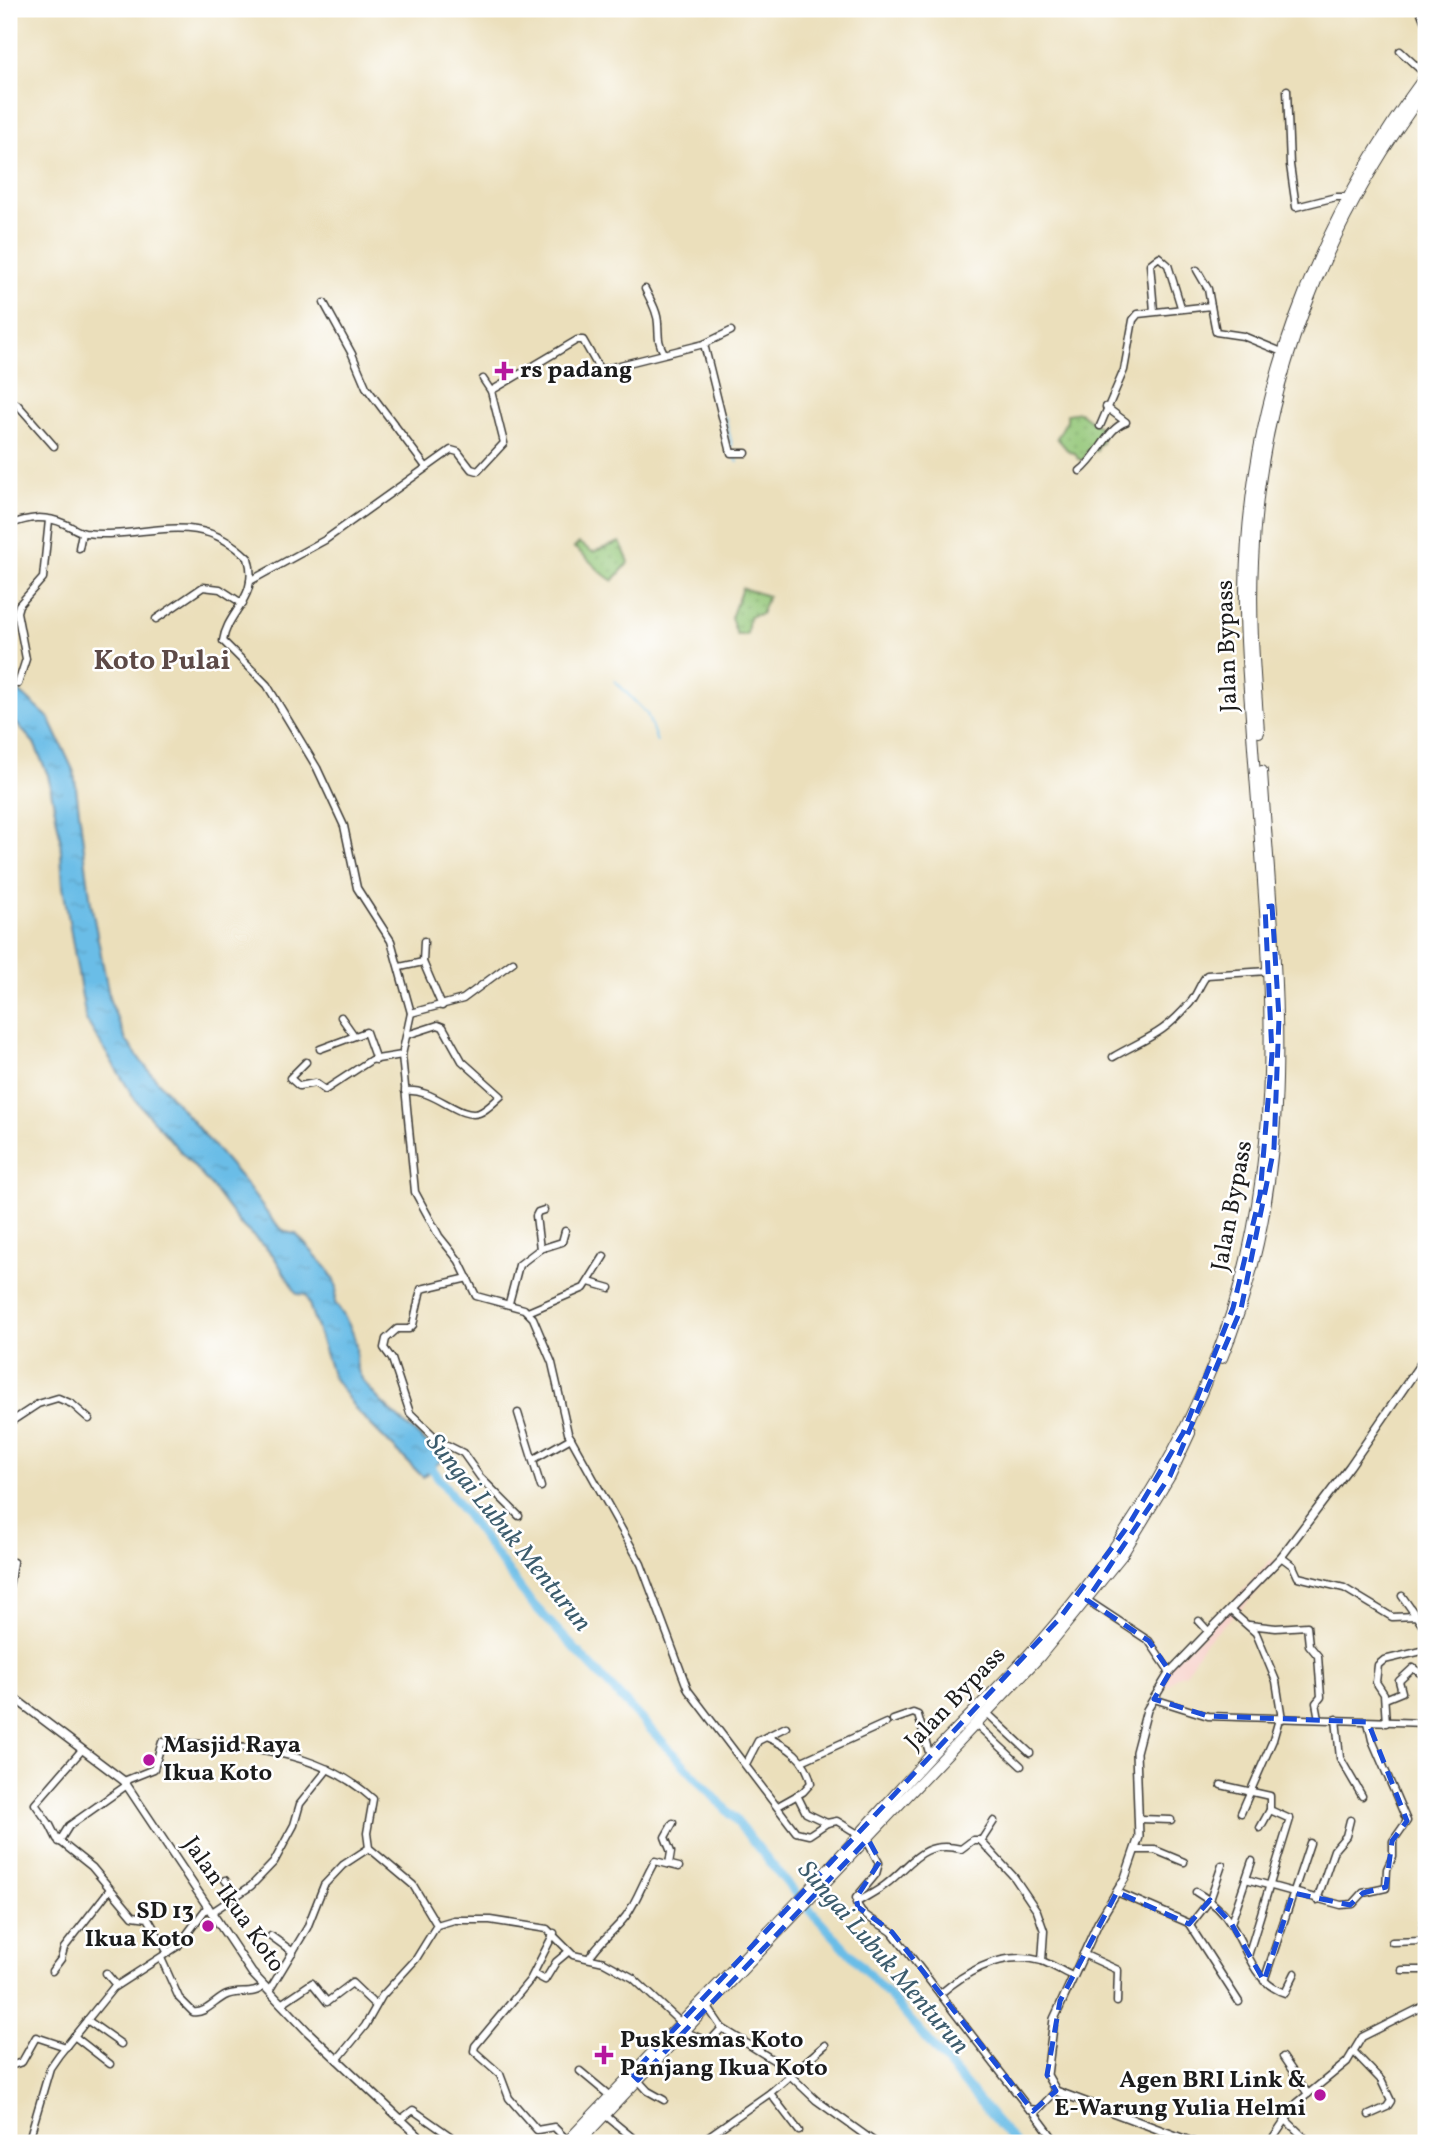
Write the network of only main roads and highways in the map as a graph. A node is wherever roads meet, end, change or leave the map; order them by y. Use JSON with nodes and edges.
{"nodes":[{"id":1,"x":1426,"y":75,"type":"edge"},
{"id":2,"x":1426,"y":89,"type":"edge"},
{"id":3,"x":1344,"y":211,"type":"junction"},
{"id":4,"x":1268,"y":906,"type":"junction"},
{"id":5,"x":1033,"y":1655,"type":"junction"},
{"id":6,"x":863,"y":1838,"type":"junction"},
{"id":7,"x":768,"y":1939,"type":"junction"},
{"id":8,"x":683,"y":2027,"type":"junction"},
{"id":9,"x":635,"y":2077,"type":"junction"},
{"id":10,"x":571,"y":2142,"type":"edge"}],
"edges":[{"from":1,"to":3,"type":"highway","name":"Jalan Bypass"},
{"from":2,"to":3,"type":"highway","name":"Jalan Bypass"},
{"from":3,"to":4,"type":"highway","name":"Jalan Bypass"},
{"from":3,"to":4,"type":"highway","name":"Jalan Bypass"},
{"from":4,"to":5,"type":"highway","name":"Jalan Bypass"},
{"from":4,"to":5,"type":"highway","name":"Jalan Bypass"},
{"from":5,"to":6,"type":"highway","name":"Jalan Bypass"},
{"from":5,"to":6,"type":"highway","name":"Jalan Bypass"},
{"from":6,"to":7,"type":"highway","name":"Jalan Bypass"},
{"from":7,"to":8,"type":"highway","name":"Jalan Bypass"},
{"from":7,"to":8,"type":"highway","name":"Jalan Bypass"},
{"from":8,"to":9,"type":"highway","name":"Jalan Bypass"},
{"from":9,"to":10,"type":"highway","name":"Jalan Bypass"},
{"from":9,"to":10,"type":"highway","name":"Jalan Bypass"}]}
